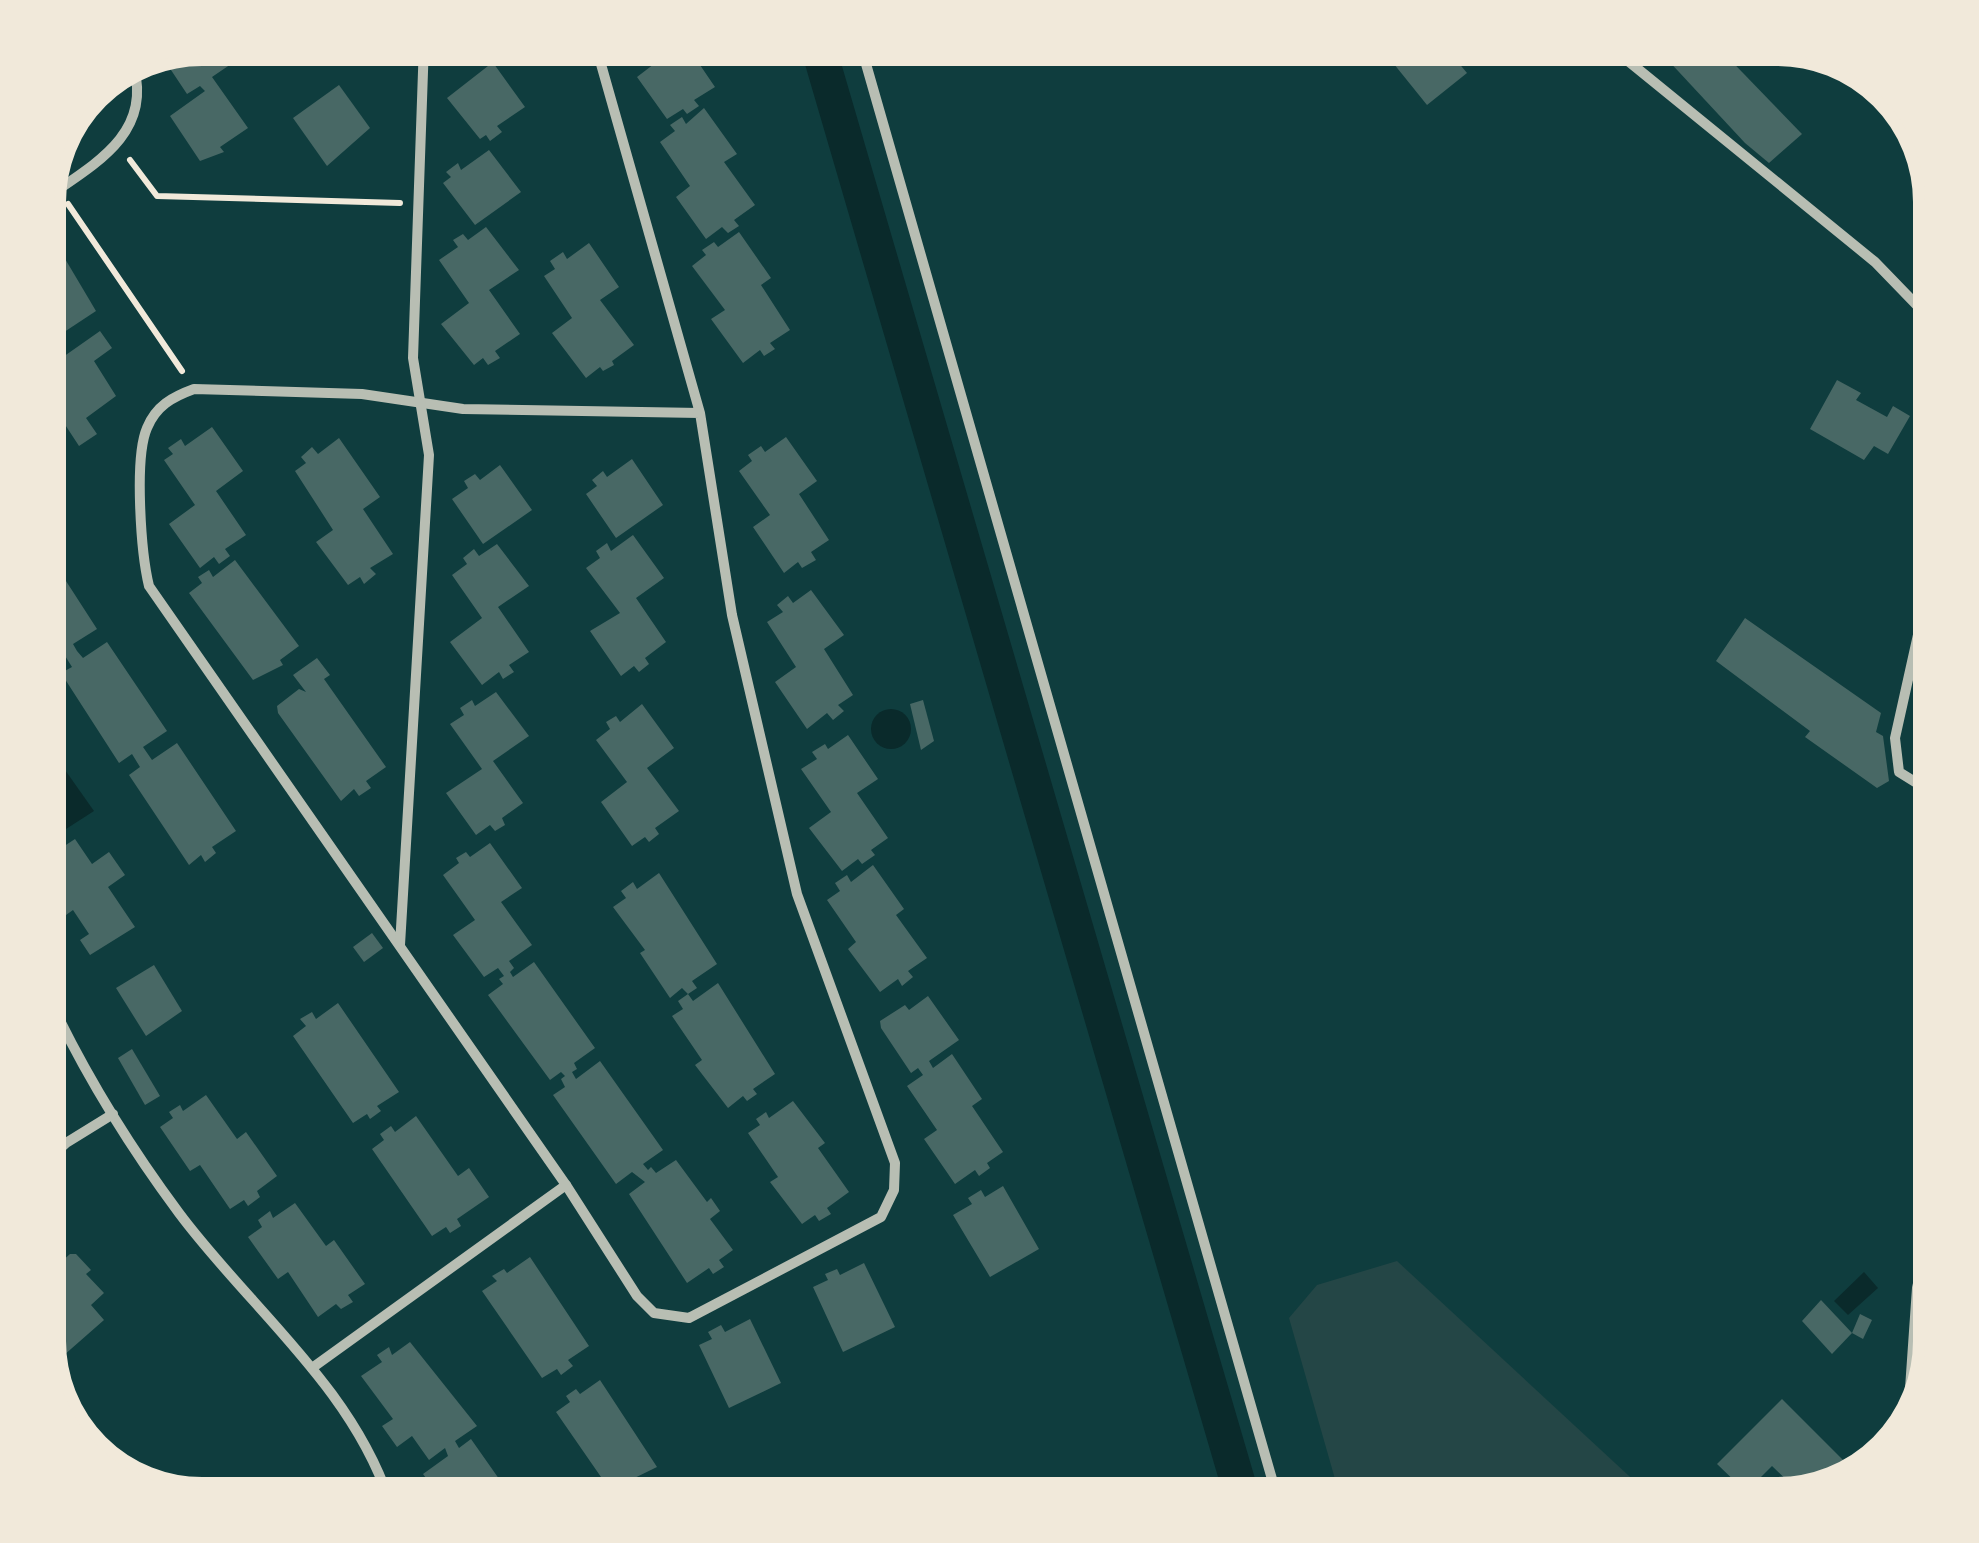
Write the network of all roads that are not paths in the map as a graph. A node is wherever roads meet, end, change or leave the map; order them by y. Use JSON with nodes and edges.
{"nodes":[{"id":1,"x":423,"y":60,"type":"edge"},
{"id":2,"x":600,"y":60,"type":"edge"},
{"id":3,"x":865,"y":60,"type":"edge"},
{"id":4,"x":1628,"y":60,"type":"edge"},
{"id":5,"x":136,"y":77,"type":"edge"},
{"id":6,"x":61,"y":187,"type":"edge"},
{"id":7,"x":1919,"y":307,"type":"edge"},
{"id":8,"x":421,"y":403,"type":"junction"},
{"id":9,"x":700,"y":413,"type":"junction"},
{"id":10,"x":1919,"y":630,"type":"edge"},
{"id":11,"x":1919,"y":784,"type":"edge"},
{"id":12,"x":400,"y":946,"type":"junction"},
{"id":13,"x":60,"y":1016,"type":"edge"},
{"id":14,"x":113,"y":1114,"type":"junction"},
{"id":15,"x":60,"y":1148,"type":"edge"},
{"id":16,"x":566,"y":1185,"type":"junction"},
{"id":17,"x":1919,"y":1279,"type":"edge"},
{"id":18,"x":312,"y":1368,"type":"junction"},
{"id":19,"x":1910,"y":1388,"type":"edge"},
{"id":20,"x":384,"y":1483,"type":"edge"},
{"id":21,"x":1273,"y":1483,"type":"edge"}],
"edges":[{"from":1,"to":8,"type":"street"},
{"from":2,"to":9,"type":"street"},
{"from":3,"to":21,"type":"street"},
{"from":4,"to":7,"type":"street"},
{"from":5,"to":6,"type":"street"},
{"from":8,"to":9,"type":"street"},
{"from":8,"to":12,"type":"street"},
{"from":8,"to":12,"type":"street"},
{"from":9,"to":16,"type":"street"},
{"from":10,"to":11,"type":"street"},
{"from":12,"to":16,"type":"street"},
{"from":13,"to":14,"type":"street"},
{"from":14,"to":15,"type":"street"},
{"from":14,"to":18,"type":"street"},
{"from":16,"to":18,"type":"street"},
{"from":17,"to":19,"type":"street"},
{"from":18,"to":20,"type":"street"}]}
